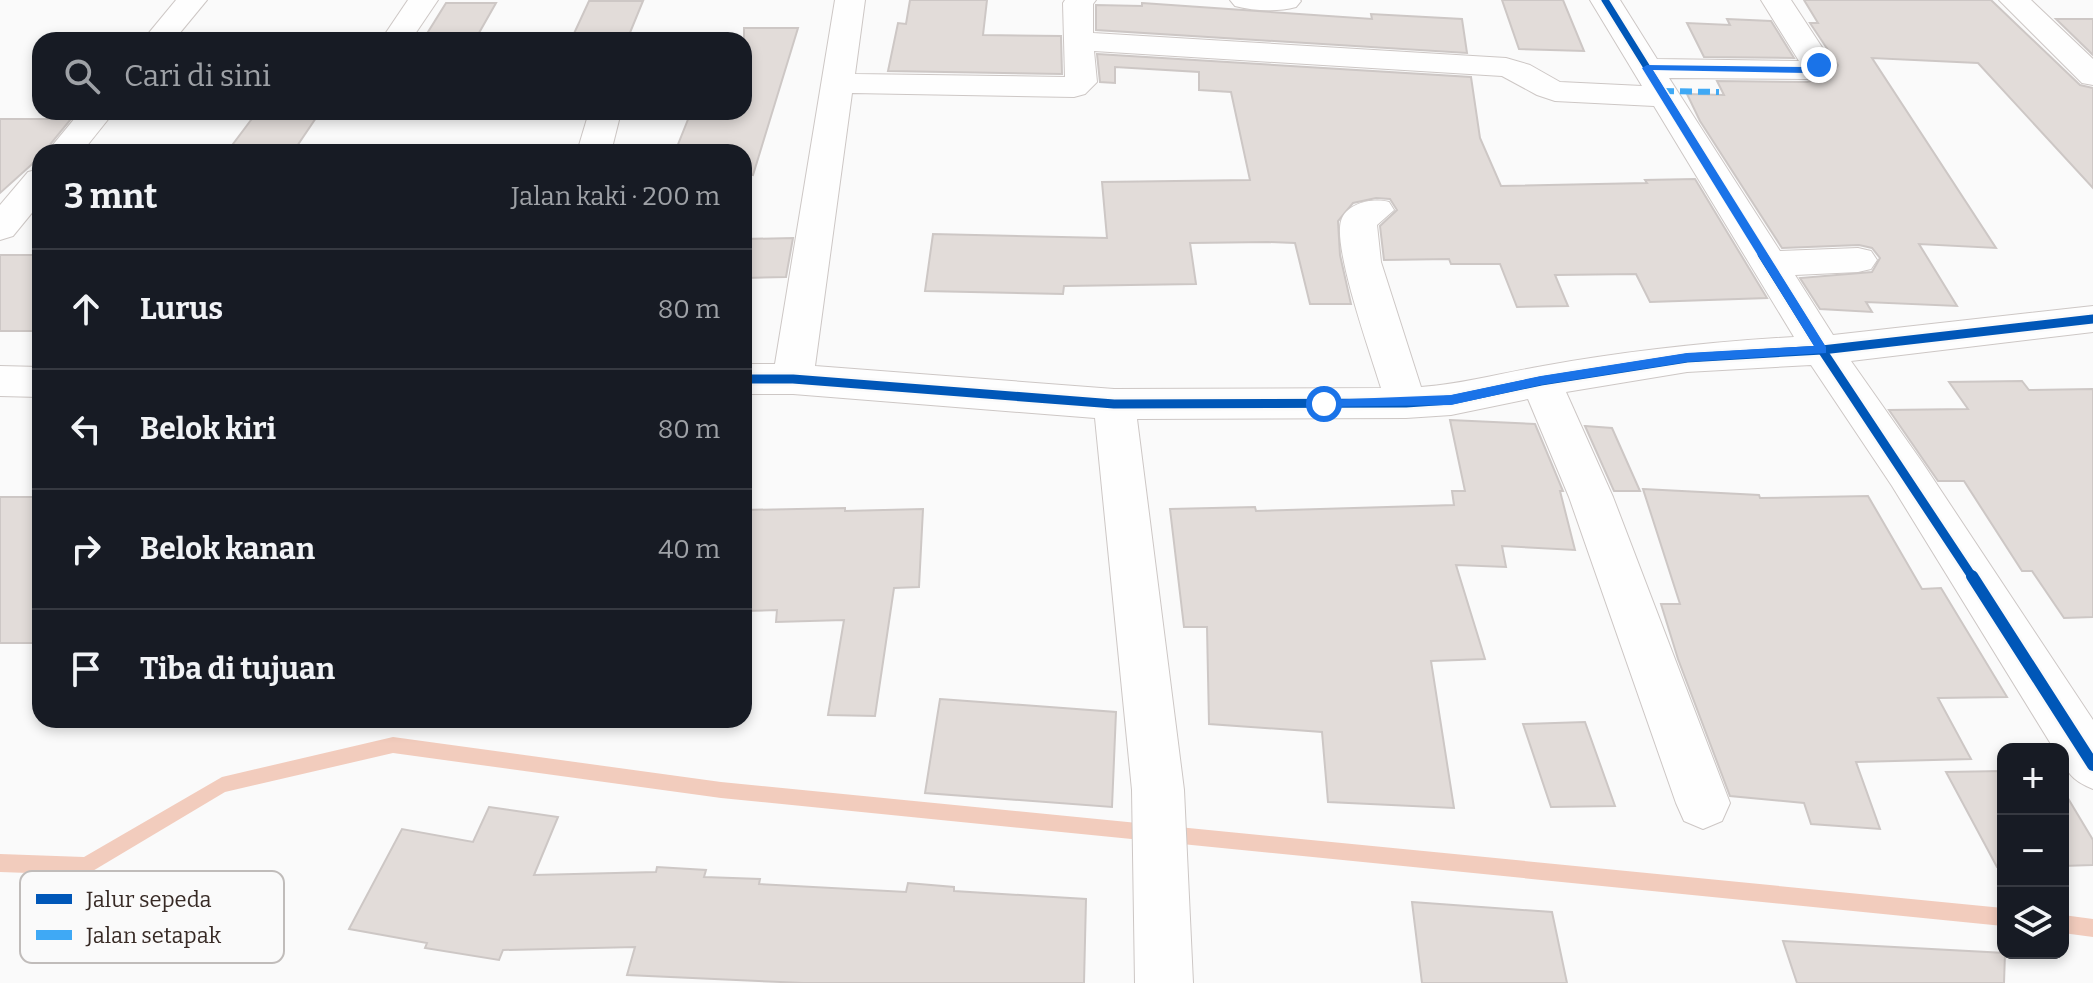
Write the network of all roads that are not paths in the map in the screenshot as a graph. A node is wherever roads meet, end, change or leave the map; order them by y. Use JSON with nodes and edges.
{"nodes":[{"id":1,"x":192,"y":0,"type":"edge"},
{"id":2,"x":423,"y":0,"type":"edge"},
{"id":3,"x":850,"y":0,"type":"edge"},
{"id":4,"x":1081,"y":0,"type":"edge"},
{"id":5,"x":1245,"y":0,"type":"edge"},
{"id":6,"x":1605,"y":0,"type":"edge"},
{"id":7,"x":1776,"y":0,"type":"edge"},
{"id":8,"x":2014,"y":0,"type":"edge"},
{"id":9,"x":1286,"y":1,"type":"edge"},
{"id":10,"x":165,"y":32,"type":"edge"},
{"id":11,"x":401,"y":32,"type":"edge"},
{"id":12,"x":1078,"y":41,"type":"junction"},
{"id":13,"x":2093,"y":76,"type":"edge"},
{"id":14,"x":1656,"y":82,"type":"junction"},
{"id":15,"x":839,"y":83,"type":"junction"},
{"id":16,"x":91,"y":120,"type":"edge"},
{"id":17,"x":603,"y":120,"type":"edge"},
{"id":18,"x":71,"y":144,"type":"edge"},
{"id":19,"x":596,"y":144,"type":"edge"},
{"id":20,"x":32,"y":190,"type":"edge"},
{"id":21,"x":1376,"y":210,"type":"dead end"},
{"id":22,"x":0,"y":228,"type":"edge"},
{"id":23,"x":1858,"y":260,"type":"dead end"},
{"id":24,"x":1770,"y":264,"type":"junction"},
{"id":25,"x":2093,"y":319,"type":"edge"},
{"id":26,"x":1822,"y":350,"type":"junction"},
{"id":27,"x":752,"y":379,"type":"edge"},
{"id":28,"x":793,"y":379,"type":"junction"},
{"id":29,"x":0,"y":381,"type":"edge"},
{"id":30,"x":1541,"y":381,"type":"junction"},
{"id":31,"x":32,"y":382,"type":"edge"},
{"id":32,"x":1406,"y":403,"type":"junction"},
{"id":33,"x":1114,"y":404,"type":"junction"},
{"id":34,"x":2093,"y":765,"type":"edge"},
{"id":35,"x":1703,"y":803,"type":"dead end"},
{"id":36,"x":1164,"y":968,"type":"edge"}],
"edges":[{"from":1,"to":10,"type":"street"},
{"from":2,"to":11,"type":"street"},
{"from":3,"to":15,"type":"street"},
{"from":4,"to":12,"type":"street"},
{"from":5,"to":9,"type":"street"},
{"from":6,"to":14,"type":"street"},
{"from":7,"to":14,"type":"street"},
{"from":8,"to":13,"type":"street"},
{"from":12,"to":14,"type":"street"},
{"from":12,"to":15,"type":"street"},
{"from":14,"to":24,"type":"street"},
{"from":15,"to":28,"type":"street"},
{"from":16,"to":18,"type":"street"},
{"from":17,"to":19,"type":"street"},
{"from":20,"to":22,"type":"street"},
{"from":21,"to":32,"type":"street"},
{"from":23,"to":24,"type":"street"},
{"from":24,"to":26,"type":"street"},
{"from":25,"to":26,"type":"street"},
{"from":26,"to":30,"type":"street"},
{"from":26,"to":34,"type":"street"},
{"from":27,"to":28,"type":"street"},
{"from":28,"to":33,"type":"street"},
{"from":29,"to":31,"type":"street"},
{"from":30,"to":32,"type":"street"},
{"from":30,"to":35,"type":"street"},
{"from":32,"to":33,"type":"street"},
{"from":33,"to":36,"type":"street"}]}
